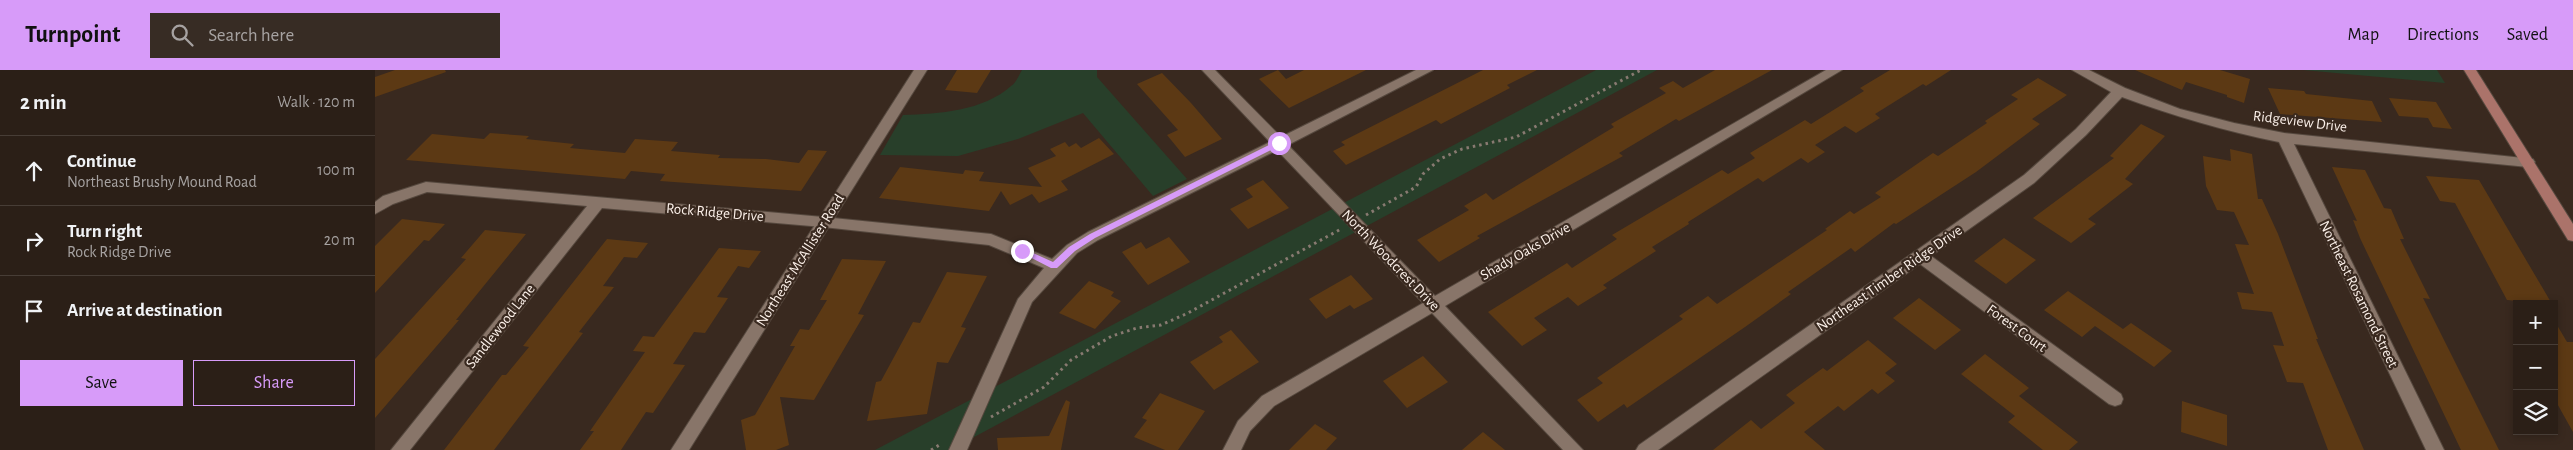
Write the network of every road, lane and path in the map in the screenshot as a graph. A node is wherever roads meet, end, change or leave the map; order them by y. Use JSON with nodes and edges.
{"nodes":[{"id":1,"x":921,"y":70,"type":"edge"},
{"id":2,"x":1208,"y":70,"type":"edge"},
{"id":3,"x":1427,"y":70,"type":"edge"},
{"id":4,"x":1641,"y":70,"type":"edge"},
{"id":5,"x":1836,"y":70,"type":"edge"},
{"id":6,"x":2078,"y":70,"type":"edge"},
{"id":7,"x":2470,"y":70,"type":"edge"},
{"id":8,"x":2120,"y":91,"type":"junction"},
{"id":9,"x":2284,"y":138,"type":"junction"},
{"id":10,"x":1279,"y":143,"type":"junction"},
{"id":11,"x":2528,"y":162,"type":"junction"},
{"id":12,"x":599,"y":202,"type":"junction"},
{"id":13,"x":375,"y":210,"type":"edge"},
{"id":14,"x":823,"y":222,"type":"junction"},
{"id":15,"x":1355,"y":222,"type":"junction"},
{"id":16,"x":2573,"y":236,"type":"edge"},
{"id":17,"x":1920,"y":256,"type":"junction"},
{"id":18,"x":1054,"y":266,"type":"junction"},
{"id":19,"x":1434,"y":304,"type":"junction"},
{"id":20,"x":2115,"y":399,"type":"dead end"},
{"id":21,"x":966,"y":431,"type":"junction"},
{"id":22,"x":400,"y":450,"type":"edge"},
{"id":23,"x":680,"y":450,"type":"edge"},
{"id":24,"x":931,"y":450,"type":"edge"},
{"id":25,"x":958,"y":450,"type":"edge"},
{"id":26,"x":1232,"y":450,"type":"edge"},
{"id":27,"x":1574,"y":450,"type":"edge"},
{"id":28,"x":1645,"y":450,"type":"edge"},
{"id":29,"x":2435,"y":450,"type":"edge"}],
"edges":[{"from":1,"to":14,"type":"street","name":"Northeast McAllister Road"},
{"from":2,"to":10,"type":"street","name":"North Woodcrest Drive"},
{"from":3,"to":10,"type":"street"},
{"from":4,"to":15,"type":"path"},
{"from":5,"to":19,"type":"street","name":"Shady Oaks Drive"},
{"from":6,"to":8,"type":"street","name":"Ridgeview Drive"},
{"from":7,"to":11,"type":"main road"},
{"from":8,"to":9,"type":"street","name":"Ridgeview Drive"},
{"from":8,"to":17,"type":"street","name":"Northeast Timber Ridge Drive"},
{"from":9,"to":11,"type":"street","name":"Ridgeview Drive"},
{"from":9,"to":29,"type":"street","name":"Northeast Rosamond Street"},
{"from":10,"to":15,"type":"street","name":"North Woodcrest Drive"},
{"from":10,"to":18,"type":"street"},
{"from":11,"to":16,"type":"main road"},
{"from":12,"to":13,"type":"street","name":"Rock Ridge Drive"},
{"from":12,"to":14,"type":"street","name":"Rock Ridge Drive"},
{"from":12,"to":22,"type":"street","name":"Sandlewood Lane"},
{"from":14,"to":18,"type":"street","name":"Rock Ridge Drive"},
{"from":14,"to":23,"type":"street","name":"Northeast McAllister Road"},
{"from":15,"to":19,"type":"street","name":"North Woodcrest Drive"},
{"from":15,"to":21,"type":"path"},
{"from":17,"to":20,"type":"street","name":"Forest Court"},
{"from":17,"to":28,"type":"street","name":"Northeast Timber Ridge Drive"},
{"from":18,"to":21,"type":"street"},
{"from":19,"to":26,"type":"street","name":"Shady Oaks Drive"},
{"from":19,"to":27,"type":"street","name":"North Woodcrest Drive"},
{"from":21,"to":24,"type":"path"},
{"from":21,"to":25,"type":"street"}]}
